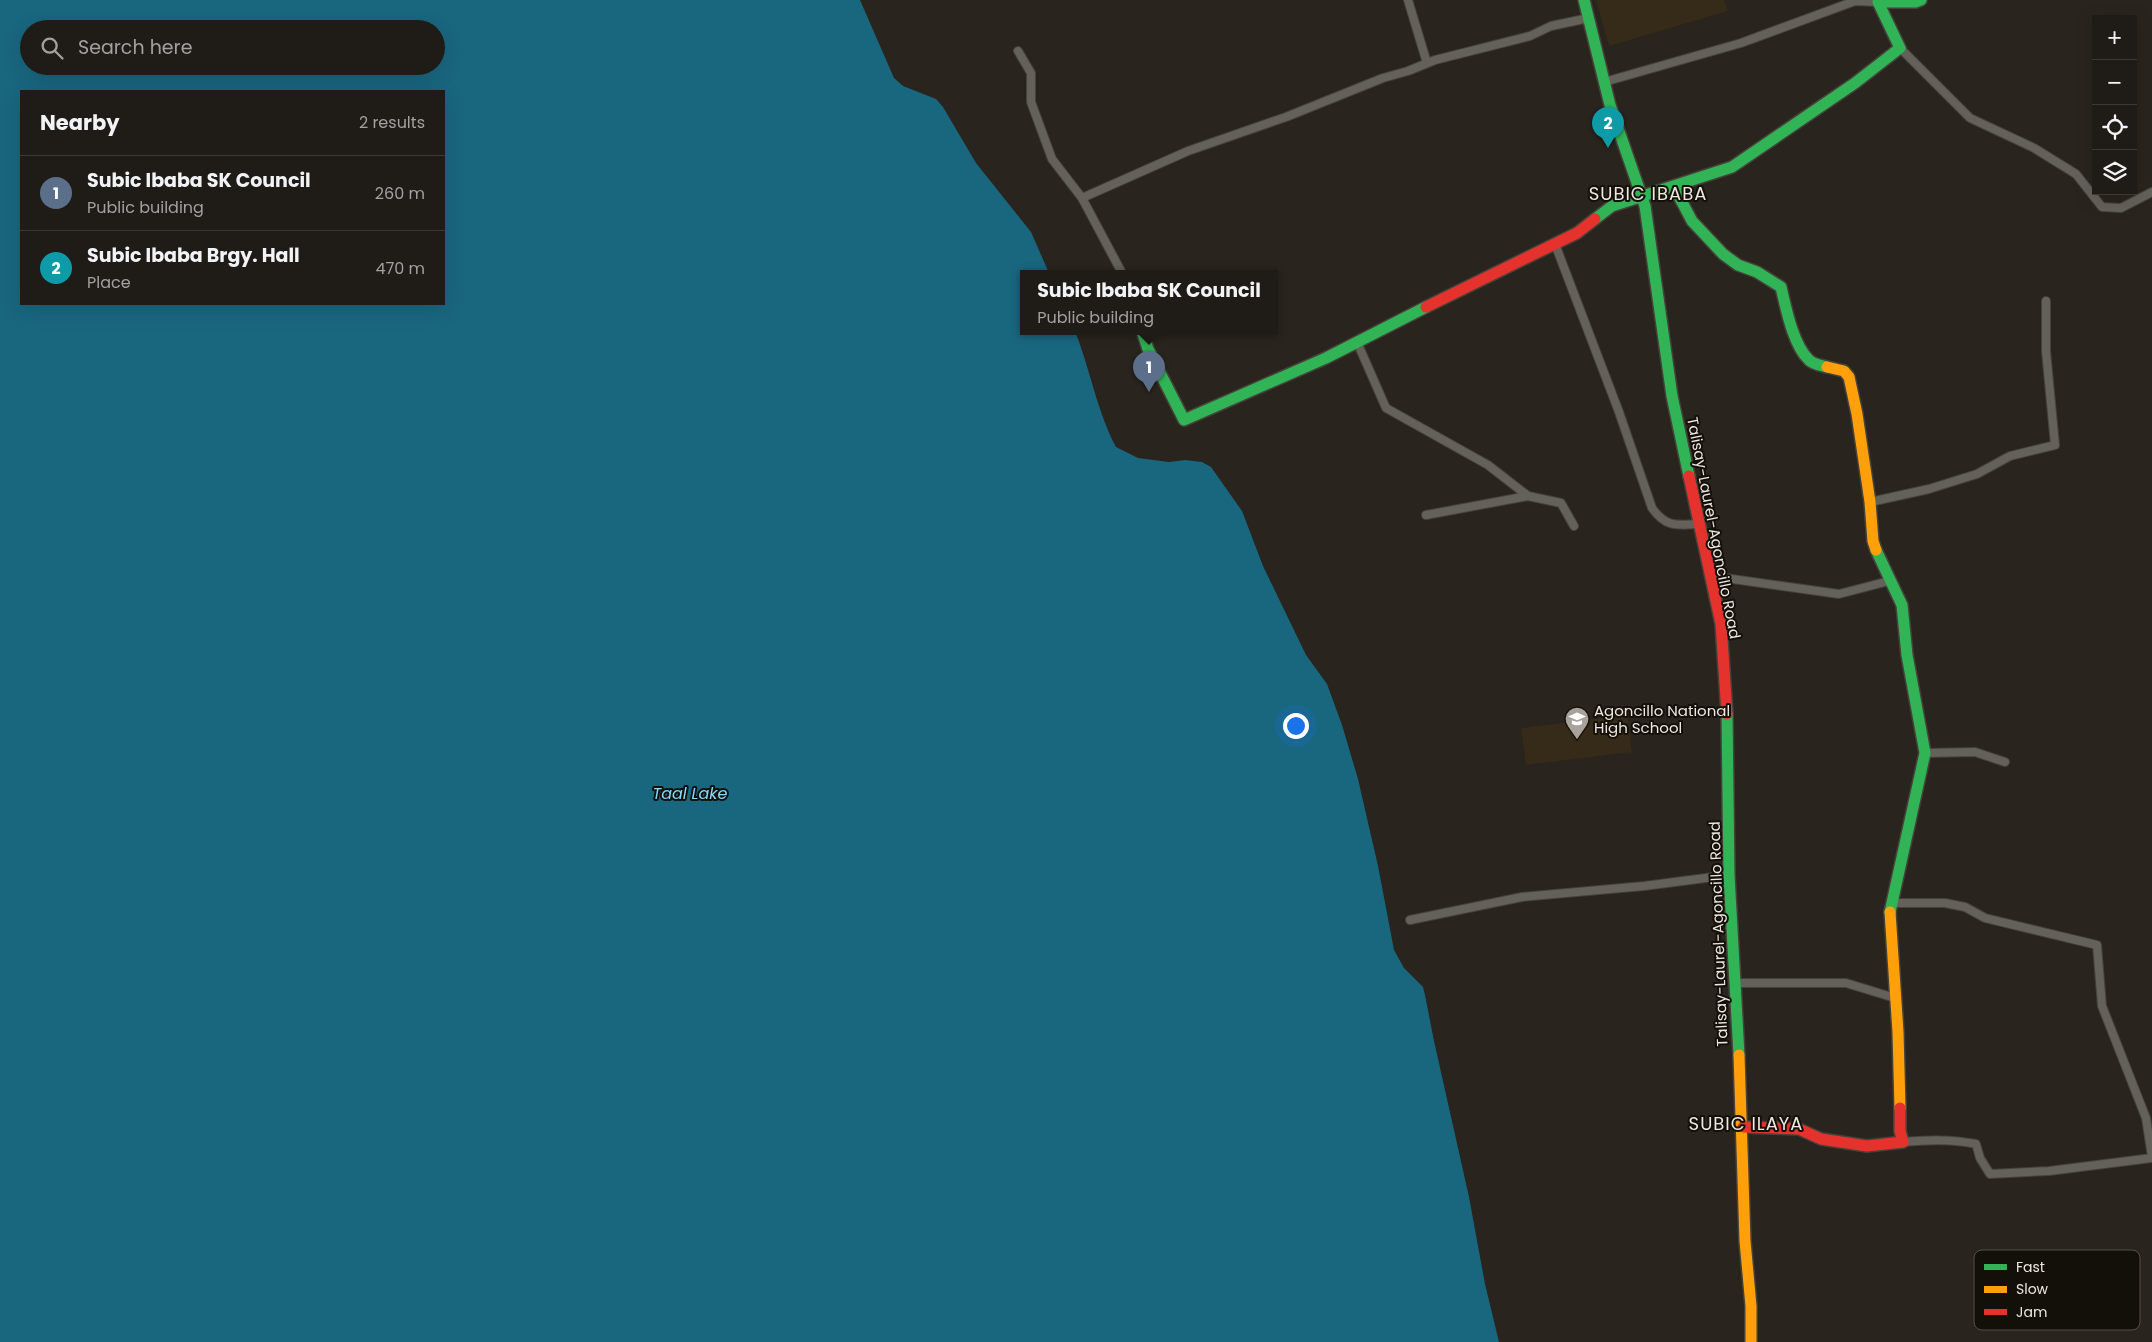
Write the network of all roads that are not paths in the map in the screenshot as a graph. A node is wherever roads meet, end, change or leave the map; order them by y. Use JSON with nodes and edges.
{"nodes":[{"id":1,"x":1408,"y":0,"type":"edge"},
{"id":2,"x":1584,"y":0,"type":"edge"},
{"id":3,"x":1921,"y":0,"type":"edge"},
{"id":4,"x":1878,"y":2,"type":"junction"},
{"id":5,"x":1589,"y":18,"type":"junction"},
{"id":6,"x":1900,"y":48,"type":"junction"},
{"id":7,"x":1018,"y":51,"type":"dead end"},
{"id":8,"x":1427,"y":63,"type":"junction"},
{"id":9,"x":1604,"y":82,"type":"junction"},
{"id":10,"x":1674,"y":187,"type":"junction"},
{"id":11,"x":2152,"y":192,"type":"edge"},
{"id":12,"x":1082,"y":198,"type":"junction"},
{"id":13,"x":1642,"y":198,"type":"junction"},
{"id":14,"x":1555,"y":244,"type":"junction"},
{"id":15,"x":1120,"y":270,"type":"edge"},
{"id":16,"x":2046,"y":301,"type":"dead end"},
{"id":17,"x":1143,"y":335,"type":"edge"},
{"id":18,"x":1357,"y":342,"type":"junction"},
{"id":19,"x":1528,"y":496,"type":"junction"},
{"id":20,"x":1870,"y":502,"type":"junction"},
{"id":21,"x":1426,"y":515,"type":"dead end"},
{"id":22,"x":1700,"y":524,"type":"junction"},
{"id":23,"x":1574,"y":526,"type":"dead end"},
{"id":24,"x":1711,"y":576,"type":"junction"},
{"id":25,"x":1889,"y":581,"type":"junction"},
{"id":26,"x":1925,"y":753,"type":"junction"},
{"id":27,"x":2005,"y":762,"type":"dead end"},
{"id":28,"x":1729,"y":875,"type":"junction"},
{"id":29,"x":1892,"y":903,"type":"junction"},
{"id":30,"x":1410,"y":920,"type":"dead end"},
{"id":31,"x":1735,"y":984,"type":"junction"},
{"id":32,"x":1896,"y":998,"type":"junction"},
{"id":33,"x":1743,"y":1127,"type":"junction"},
{"id":34,"x":1903,"y":1142,"type":"junction"},
{"id":35,"x":2152,"y":1158,"type":"edge"},
{"id":36,"x":1751,"y":1342,"type":"edge"}],
"edges":[{"from":1,"to":8,"type":"street"},
{"from":2,"to":5,"type":"street","name":"Talisay-Laurel-Agoncillo Road"},
{"from":3,"to":4,"type":"street"},
{"from":4,"to":6,"type":"street"},
{"from":4,"to":9,"type":"street"},
{"from":5,"to":8,"type":"street"},
{"from":5,"to":9,"type":"street","name":"Talisay-Laurel-Agoncillo Road"},
{"from":6,"to":10,"type":"street"},
{"from":6,"to":11,"type":"street"},
{"from":7,"to":12,"type":"street"},
{"from":8,"to":12,"type":"street"},
{"from":9,"to":13,"type":"street","name":"Talisay-Laurel-Agoncillo Road"},
{"from":10,"to":13,"type":"street"},
{"from":10,"to":20,"type":"street"},
{"from":12,"to":15,"type":"street"},
{"from":13,"to":14,"type":"street"},
{"from":13,"to":22,"type":"street","name":"Talisay-Laurel-Agoncillo Road"},
{"from":14,"to":18,"type":"street"},
{"from":14,"to":22,"type":"street"},
{"from":16,"to":20,"type":"street"},
{"from":17,"to":18,"type":"street"},
{"from":18,"to":19,"type":"street"},
{"from":19,"to":21,"type":"street"},
{"from":19,"to":23,"type":"street"},
{"from":20,"to":25,"type":"street"},
{"from":22,"to":24,"type":"street","name":"Talisay-Laurel-Agoncillo Road"},
{"from":24,"to":25,"type":"street"},
{"from":24,"to":28,"type":"street","name":"Talisay-Laurel-Agoncillo Road"},
{"from":25,"to":26,"type":"street"},
{"from":26,"to":27,"type":"street"},
{"from":26,"to":29,"type":"street"},
{"from":28,"to":30,"type":"street"},
{"from":28,"to":31,"type":"street","name":"Talisay-Laurel-Agoncillo Road"},
{"from":29,"to":32,"type":"street"},
{"from":29,"to":35,"type":"street"},
{"from":31,"to":32,"type":"street"},
{"from":31,"to":33,"type":"street","name":"Talisay-Laurel-Agoncillo Road"},
{"from":32,"to":34,"type":"street"},
{"from":33,"to":34,"type":"street"},
{"from":33,"to":36,"type":"street","name":"Talisay-Laurel-Agoncillo Road"},
{"from":34,"to":35,"type":"street"}]}
